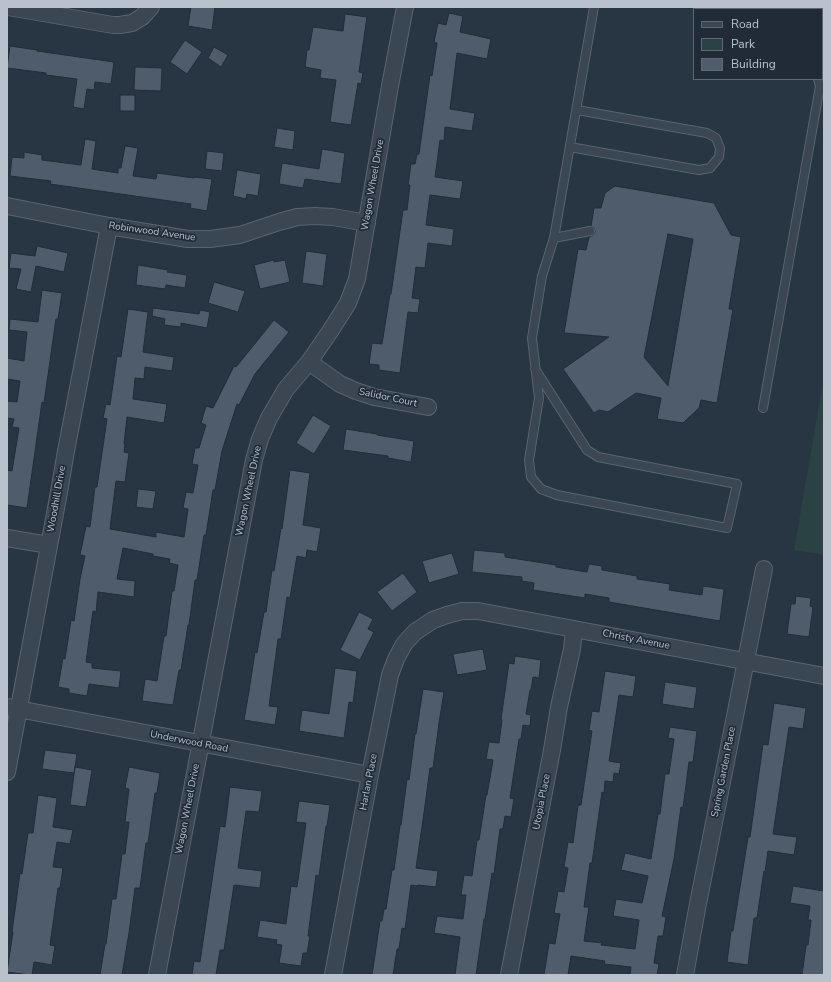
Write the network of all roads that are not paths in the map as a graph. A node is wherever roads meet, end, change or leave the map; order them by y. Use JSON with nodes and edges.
{"nodes":[{"id":1,"x":8,"y":7,"type":"edge"},
{"id":2,"x":151,"y":7,"type":"edge"},
{"id":3,"x":405,"y":7,"type":"edge"},
{"id":4,"x":594,"y":7,"type":"edge"},
{"id":5,"x":818,"y":80,"type":"edge"},
{"id":6,"x":576,"y":110,"type":"junction"},
{"id":7,"x":570,"y":147,"type":"junction"},
{"id":8,"x":7,"y":206,"type":"edge"},
{"id":9,"x":367,"y":223,"type":"junction"},
{"id":10,"x":109,"y":226,"type":"junction"},
{"id":11,"x":590,"y":231,"type":"dead end"},
{"id":12,"x":554,"y":238,"type":"junction"},
{"id":13,"x":309,"y":362,"type":"junction"},
{"id":14,"x":535,"y":369,"type":"junction"},
{"id":15,"x":428,"y":406,"type":"dead end"},
{"id":16,"x":763,"y":408,"type":"dead end"},
{"id":17,"x":7,"y":538,"type":"edge"},
{"id":18,"x":49,"y":546,"type":"junction"},
{"id":19,"x":764,"y":568,"type":"dead end"},
{"id":20,"x":447,"y":615,"type":"joint"},
{"id":21,"x":574,"y":628,"type":"junction"},
{"id":22,"x":745,"y":660,"type":"junction"},
{"id":23,"x":824,"y":676,"type":"edge"},
{"id":24,"x":13,"y":709,"type":"edge"},
{"id":25,"x":201,"y":744,"type":"junction"},
{"id":26,"x":7,"y":772,"type":"edge"},
{"id":27,"x":370,"y":775,"type":"junction"},
{"id":28,"x":157,"y":975,"type":"edge"},
{"id":29,"x":333,"y":975,"type":"edge"},
{"id":30,"x":509,"y":975,"type":"edge"},
{"id":31,"x":685,"y":975,"type":"edge"}],
"edges":[{"from":1,"to":2,"type":"street"},
{"from":3,"to":9,"type":"street","name":"Wagon Wheel Drive"},
{"from":4,"to":6,"type":"lane"},
{"from":5,"to":16,"type":"lane"},
{"from":6,"to":7,"type":"lane"},
{"from":6,"to":7,"type":"lane"},
{"from":7,"to":12,"type":"lane"},
{"from":8,"to":10,"type":"street","name":"Robinwood Avenue"},
{"from":9,"to":10,"type":"street","name":"Robinwood Avenue"},
{"from":9,"to":13,"type":"street","name":"Wagon Wheel Drive"},
{"from":10,"to":18,"type":"street","name":"Woodhill Drive"},
{"from":11,"to":12,"type":"lane"},
{"from":12,"to":14,"type":"lane"},
{"from":13,"to":15,"type":"street","name":"Salidor Court"},
{"from":13,"to":25,"type":"street","name":"Wagon Wheel Drive"},
{"from":14,"to":14,"type":"lane"},
{"from":17,"to":18,"type":"street"},
{"from":18,"to":24,"type":"street","name":"Woodhill Drive"},
{"from":19,"to":22,"type":"street","name":"Spring Garden Place"},
{"from":20,"to":21,"type":"street","name":"Christy Avenue"},
{"from":20,"to":27,"type":"street","name":"Harlan Place"},
{"from":21,"to":22,"type":"street","name":"Christy Avenue"},
{"from":21,"to":30,"type":"street","name":"Utopia Place"},
{"from":22,"to":23,"type":"street","name":"Christy Avenue"},
{"from":22,"to":31,"type":"street","name":"Spring Garden Place"},
{"from":24,"to":25,"type":"street","name":"Underwood Road"},
{"from":24,"to":26,"type":"street","name":"Woodhill Drive"},
{"from":25,"to":27,"type":"street","name":"Underwood Road"},
{"from":25,"to":28,"type":"street","name":"Wagon Wheel Drive"},
{"from":27,"to":29,"type":"street","name":"Harlan Place"}]}
